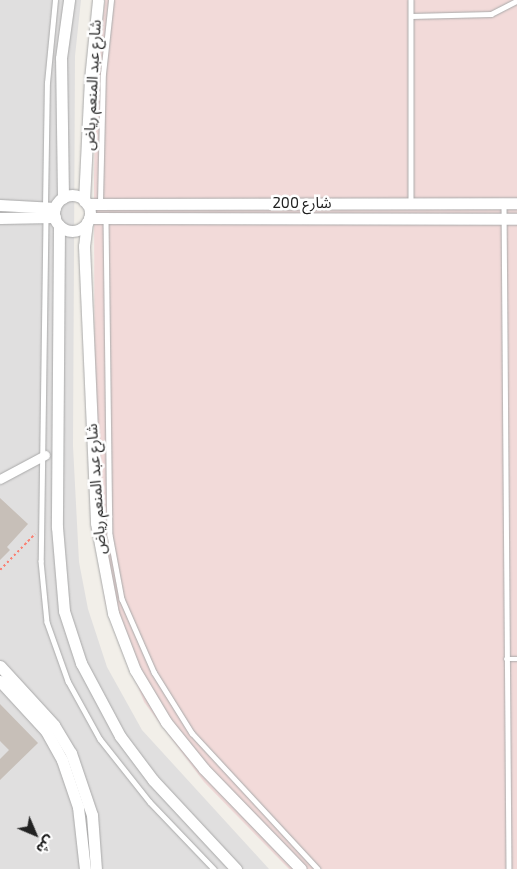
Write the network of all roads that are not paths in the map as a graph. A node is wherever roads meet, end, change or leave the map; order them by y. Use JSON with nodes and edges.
{"nodes":[{"id":1,"x":55,"y":0,"type":"edge"},
{"id":2,"x":69,"y":0,"type":"edge"},
{"id":3,"x":98,"y":0,"type":"edge"},
{"id":4,"x":111,"y":0,"type":"edge"},
{"id":5,"x":411,"y":0,"type":"edge"},
{"id":6,"x":517,"y":1,"type":"edge"},
{"id":7,"x":411,"y":16,"type":"junction"},
{"id":8,"x":63,"y":198,"type":"junction"},
{"id":9,"x":86,"y":203,"type":"junction"},
{"id":10,"x":411,"y":203,"type":"junction"},
{"id":11,"x":504,"y":203,"type":"junction"},
{"id":12,"x":517,"y":203,"type":"edge"},
{"id":13,"x":100,"y":204,"type":"junction"},
{"id":14,"x":0,"y":205,"type":"edge"},
{"id":15,"x":52,"y":215,"type":"junction"},
{"id":16,"x":0,"y":218,"type":"edge"},
{"id":17,"x":106,"y":219,"type":"junction"},
{"id":18,"x":504,"y":219,"type":"junction"},
{"id":19,"x":517,"y":219,"type":"edge"},
{"id":20,"x":88,"y":220,"type":"junction"},
{"id":21,"x":45,"y":455,"type":"junction"},
{"id":22,"x":0,"y":479,"type":"edge"},
{"id":23,"x":506,"y":659,"type":"junction"},
{"id":24,"x":517,"y":659,"type":"edge"},
{"id":25,"x":0,"y":666,"type":"edge"},
{"id":26,"x":0,"y":681,"type":"edge"},
{"id":27,"x":85,"y":869,"type":"edge"},
{"id":28,"x":96,"y":869,"type":"edge"},
{"id":29,"x":214,"y":869,"type":"edge"},
{"id":30,"x":236,"y":869,"type":"edge"},
{"id":31,"x":300,"y":869,"type":"edge"},
{"id":32,"x":318,"y":869,"type":"edge"},
{"id":33,"x":509,"y":869,"type":"edge"}],
"edges":[{"from":1,"to":15,"type":"lane"},
{"from":2,"to":8,"type":"street","name":"شارع عبد المنعم رياض"},
{"from":3,"to":9,"type":"street","name":"شارع عبد المنعم رياض"},
{"from":4,"to":13,"type":"lane"},
{"from":5,"to":7,"type":"lane"},
{"from":6,"to":7,"type":"lane"},
{"from":7,"to":10,"type":"lane"},
{"from":8,"to":9,"type":"street"},
{"from":8,"to":15,"type":"street"},
{"from":9,"to":13,"type":"street","name":"شارع 200"},
{"from":9,"to":20,"type":"street"},
{"from":10,"to":11,"type":"street","name":"شارع 200"},
{"from":10,"to":13,"type":"street","name":"شارع 200"},
{"from":11,"to":12,"type":"street","name":"شارع 200"},
{"from":11,"to":18,"type":"lane"},
{"from":14,"to":15,"type":"street"},
{"from":15,"to":16,"type":"street"},
{"from":15,"to":20,"type":"street"},
{"from":15,"to":21,"type":"lane"},
{"from":15,"to":30,"type":"street"},
{"from":17,"to":18,"type":"street","name":"شارع 200"},
{"from":17,"to":20,"type":"street","name":"شارع 200"},
{"from":17,"to":32,"type":"lane"},
{"from":18,"to":19,"type":"street","name":"شارع 200"},
{"from":18,"to":23,"type":"lane"},
{"from":20,"to":31,"type":"street","name":"شارع عبد المنعم رياض"},
{"from":21,"to":22,"type":"street"},
{"from":21,"to":29,"type":"lane"},
{"from":23,"to":24,"type":"lane"},
{"from":23,"to":33,"type":"lane"},
{"from":25,"to":28,"type":"street"},
{"from":26,"to":27,"type":"street"}]}
